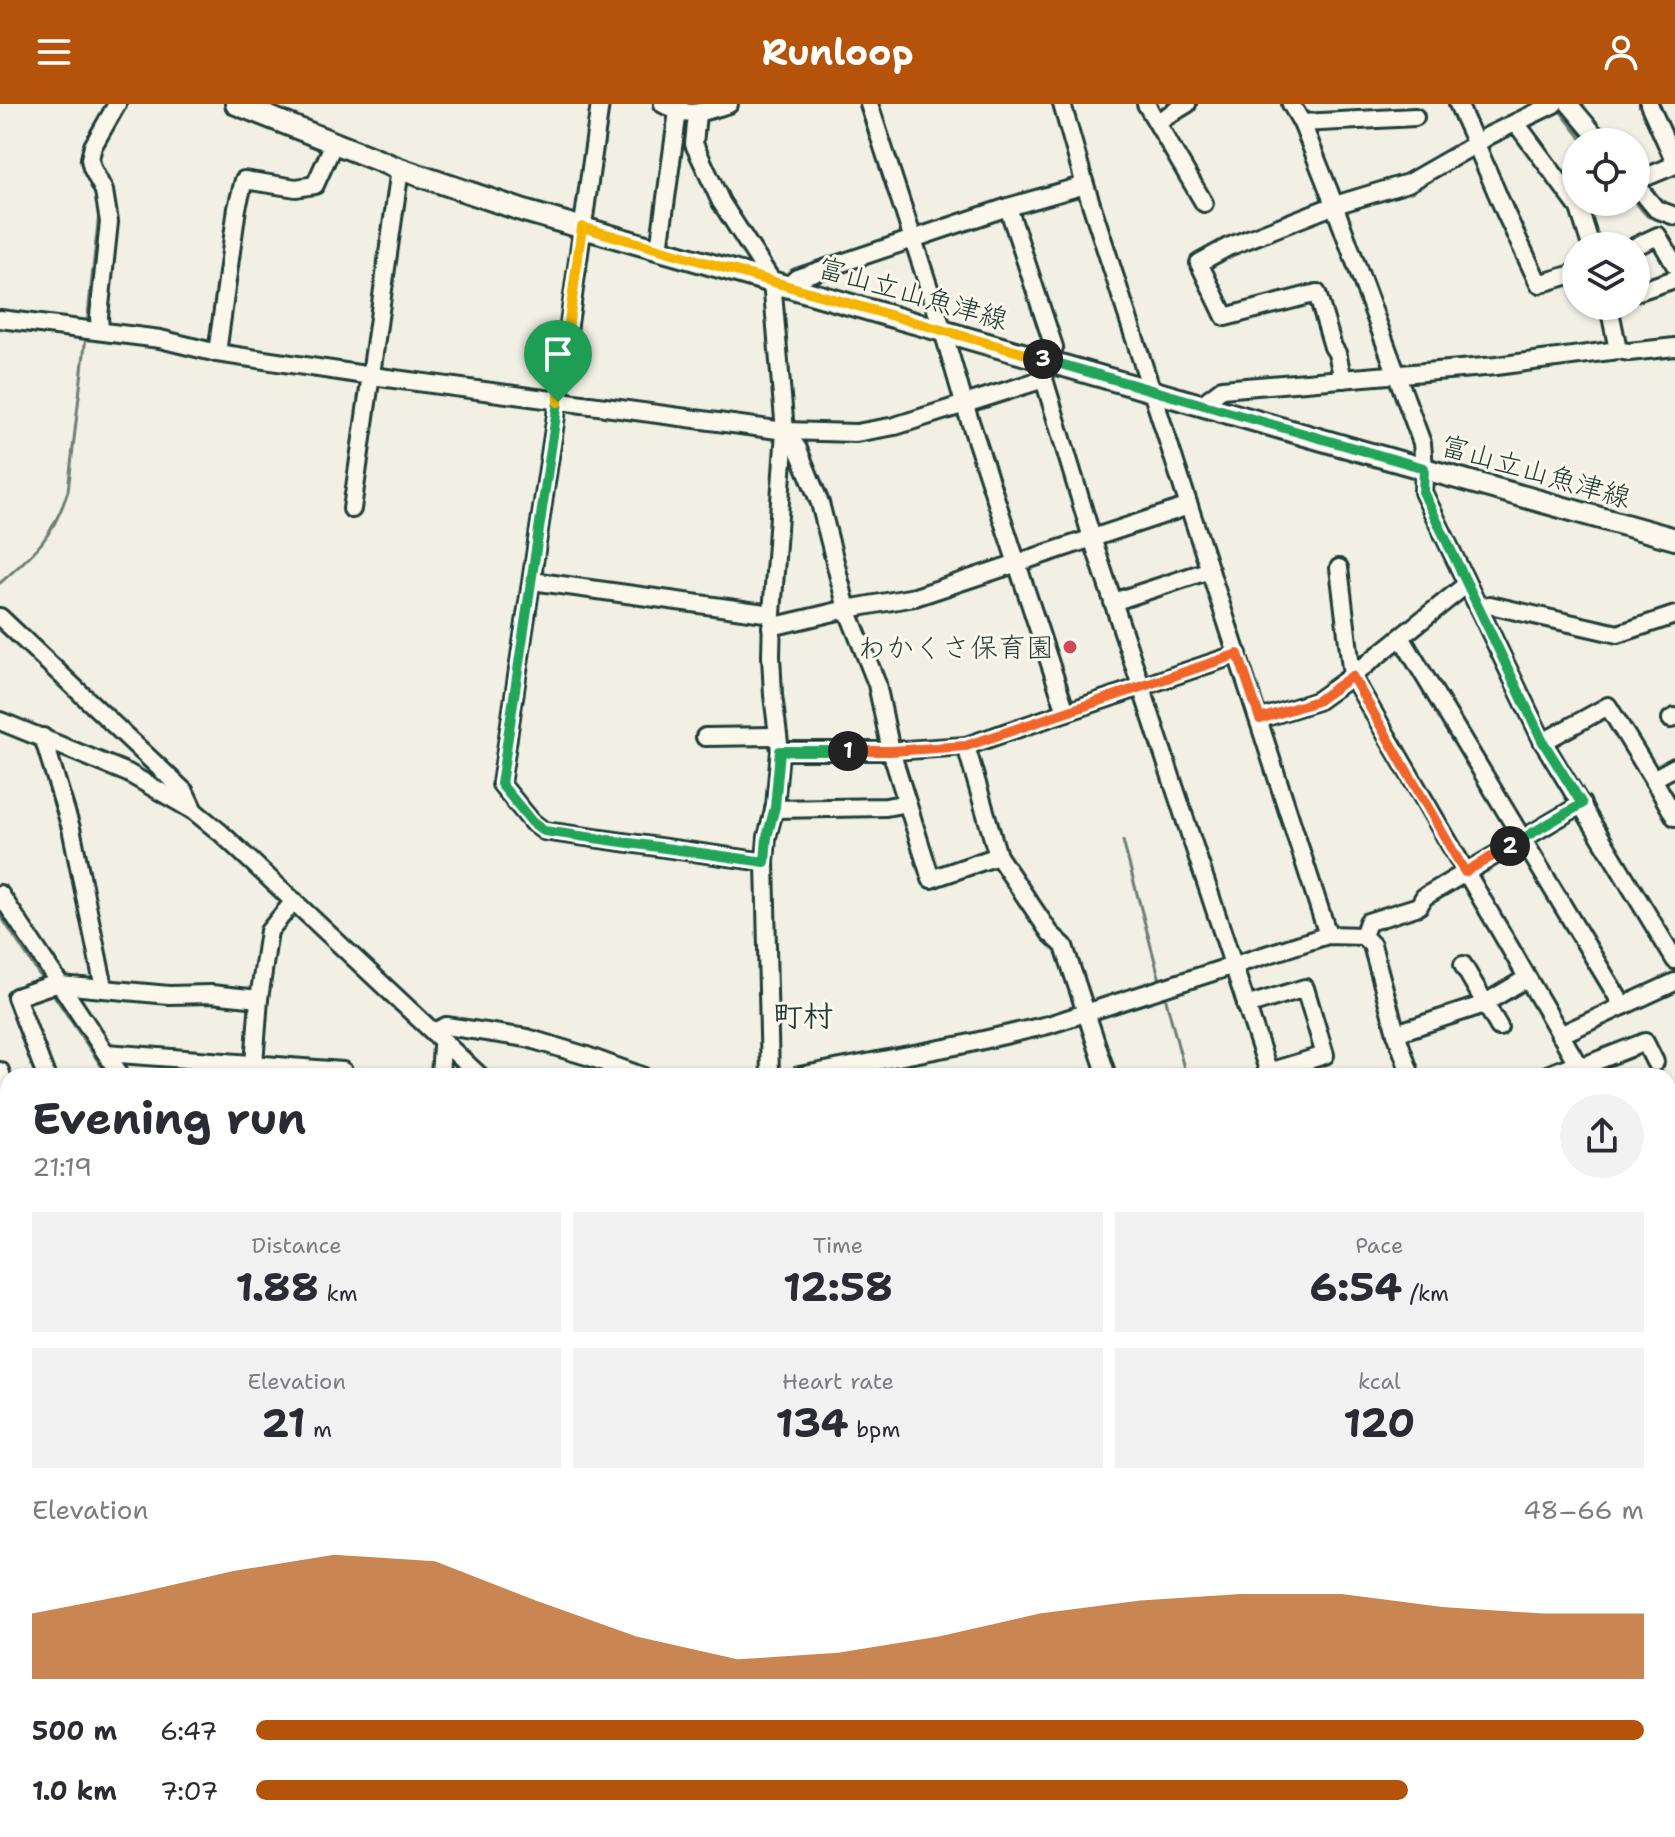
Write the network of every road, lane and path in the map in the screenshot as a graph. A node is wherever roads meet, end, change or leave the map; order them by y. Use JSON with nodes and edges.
{"nodes":[{"id":1,"x":117,"y":104,"type":"edge"},
{"id":2,"x":236,"y":104,"type":"edge"},
{"id":3,"x":600,"y":104,"type":"edge"},
{"id":4,"x":729,"y":104,"type":"edge"},
{"id":5,"x":869,"y":104,"type":"edge"},
{"id":6,"x":1062,"y":104,"type":"edge"},
{"id":7,"x":1146,"y":104,"type":"edge"},
{"id":8,"x":1187,"y":104,"type":"edge"},
{"id":9,"x":1291,"y":104,"type":"edge"},
{"id":10,"x":1458,"y":104,"type":"edge"},
{"id":11,"x":1569,"y":104,"type":"edge"},
{"id":12,"x":1649,"y":104,"type":"edge"},
{"id":13,"x":1546,"y":106,"type":"edge"},
{"id":14,"x":673,"y":107,"type":"edge"},
{"id":15,"x":697,"y":114,"type":"junction"},
{"id":16,"x":1415,"y":117,"type":"dead end"},
{"id":17,"x":1157,"y":122,"type":"junction"},
{"id":18,"x":1302,"y":123,"type":"junction"},
{"id":19,"x":1516,"y":123,"type":"junction"},
{"id":20,"x":1589,"y":128,"type":"edge"},
{"id":21,"x":334,"y":143,"type":"junction"},
{"id":22,"x":1476,"y":144,"type":"junction"},
{"id":23,"x":1675,"y":164,"type":"edge"},
{"id":24,"x":400,"y":169,"type":"junction"},
{"id":25,"x":1650,"y":176,"type":"edge"},
{"id":26,"x":1085,"y":185,"type":"junction"},
{"id":27,"x":1650,"y":201,"type":"edge"},
{"id":28,"x":1204,"y":203,"type":"dead end"},
{"id":29,"x":1335,"y":205,"type":"junction"},
{"id":30,"x":1008,"y":207,"type":"junction"},
{"id":31,"x":1675,"y":216,"type":"edge"},
{"id":32,"x":582,"y":227,"type":"junction"},
{"id":33,"x":1587,"y":232,"type":"edge"},
{"id":34,"x":912,"y":239,"type":"junction"},
{"id":35,"x":1650,"y":240,"type":"edge"},
{"id":36,"x":659,"y":249,"type":"junction"},
{"id":37,"x":1675,"y":265,"type":"edge"},
{"id":38,"x":1562,"y":277,"type":"edge"},
{"id":39,"x":1675,"y":279,"type":"edge"},
{"id":40,"x":780,"y":284,"type":"junction"},
{"id":41,"x":1650,"y":287,"type":"edge"},
{"id":42,"x":0,"y":319,"type":"edge"},
{"id":43,"x":1612,"y":320,"type":"edge"},
{"id":44,"x":100,"y":330,"type":"junction"},
{"id":45,"x":943,"y":331,"type":"junction"},
{"id":46,"x":1675,"y":347,"type":"edge"},
{"id":47,"x":1618,"y":350,"type":"junction"},
{"id":48,"x":217,"y":353,"type":"junction"},
{"id":49,"x":1046,"y":370,"type":"junction"},
{"id":50,"x":1396,"y":375,"type":"junction"},
{"id":51,"x":372,"y":376,"type":"junction"},
{"id":52,"x":1343,"y":379,"type":"junction"},
{"id":53,"x":1151,"y":390,"type":"junction"},
{"id":54,"x":558,"y":402,"type":"junction"},
{"id":55,"x":964,"y":403,"type":"junction"},
{"id":56,"x":1202,"y":404,"type":"junction"},
{"id":57,"x":785,"y":431,"type":"junction"},
{"id":58,"x":1424,"y":468,"type":"junction"},
{"id":59,"x":1189,"y":506,"type":"junction"},
{"id":60,"x":352,"y":509,"type":"dead end"},
{"id":61,"x":1092,"y":538,"type":"junction"},
{"id":62,"x":1675,"y":539,"type":"edge"},
{"id":63,"x":1017,"y":563,"type":"junction"},
{"id":64,"x":1339,"y":568,"type":"dead end"},
{"id":65,"x":1210,"y":570,"type":"junction"},
{"id":66,"x":532,"y":581,"type":"junction"},
{"id":67,"x":1467,"y":584,"type":"junction"},
{"id":68,"x":1113,"y":602,"type":"junction"},
{"id":69,"x":1478,"y":607,"type":"junction"},
{"id":70,"x":847,"y":609,"type":"junction"},
{"id":71,"x":1675,"y":615,"type":"edge"},
{"id":72,"x":0,"y":617,"type":"edge"},
{"id":73,"x":772,"y":620,"type":"junction"},
{"id":74,"x":1401,"y":637,"type":"junction"},
{"id":75,"x":1238,"y":654,"type":"junction"},
{"id":76,"x":1352,"y":676,"type":"junction"},
{"id":77,"x":1142,"y":687,"type":"junction"},
{"id":78,"x":1066,"y":712,"type":"junction"},
{"id":79,"x":1260,"y":719,"type":"junction"},
{"id":80,"x":0,"y":721,"type":"edge"},
{"id":81,"x":43,"y":737,"type":"junction"},
{"id":82,"x":705,"y":737,"type":"dead end"},
{"id":83,"x":1543,"y":742,"type":"junction"},
{"id":84,"x":779,"y":744,"type":"junction"},
{"id":85,"x":966,"y":746,"type":"junction"},
{"id":86,"x":891,"y":751,"type":"junction"},
{"id":87,"x":1675,"y":767,"type":"edge"},
{"id":88,"x":1653,"y":779,"type":"junction"},
{"id":89,"x":907,"y":803,"type":"junction"},
{"id":90,"x":1582,"y":804,"type":"junction"},
{"id":91,"x":774,"y":809,"type":"junction"},
{"id":92,"x":194,"y":811,"type":"junction"},
{"id":93,"x":1675,"y":817,"type":"edge"},
{"id":94,"x":1523,"y":839,"type":"junction"},
{"id":95,"x":998,"y":856,"type":"junction"},
{"id":96,"x":765,"y":862,"type":"junction"},
{"id":97,"x":1465,"y":872,"type":"junction"},
{"id":98,"x":0,"y":894,"type":"edge"},
{"id":99,"x":294,"y":901,"type":"junction"},
{"id":100,"x":1328,"y":935,"type":"junction"},
{"id":101,"x":1363,"y":936,"type":"junction"},
{"id":102,"x":1675,"y":960,"type":"edge"},
{"id":103,"x":1233,"y":965,"type":"junction"},
{"id":104,"x":1463,"y":965,"type":"dead end"},
{"id":105,"x":1527,"y":978,"type":"junction"},
{"id":106,"x":1675,"y":982,"type":"edge"},
{"id":107,"x":60,"y":985,"type":"junction"},
{"id":108,"x":104,"y":988,"type":"junction"},
{"id":109,"x":259,"y":999,"type":"junction"},
{"id":110,"x":1485,"y":1003,"type":"junction"},
{"id":111,"x":1246,"y":1006,"type":"junction"},
{"id":112,"x":1623,"y":1006,"type":"junction"},
{"id":113,"x":1087,"y":1013,"type":"junction"},
{"id":114,"x":1499,"y":1027,"type":"dead end"},
{"id":115,"x":1396,"y":1033,"type":"junction"},
{"id":116,"x":1560,"y":1035,"type":"junction"},
{"id":117,"x":439,"y":1037,"type":"junction"},
{"id":118,"x":106,"y":1053,"type":"junction"},
{"id":119,"x":1655,"y":1062,"type":"dead end"},
{"id":120,"x":1577,"y":1063,"type":"junction"},
{"id":121,"x":254,"y":1064,"type":"junction"},
{"id":122,"x":43,"y":1068,"type":"edge"},
{"id":123,"x":116,"y":1068,"type":"edge"},
{"id":124,"x":305,"y":1068,"type":"edge"},
{"id":125,"x":441,"y":1068,"type":"edge"},
{"id":126,"x":472,"y":1068,"type":"edge"},
{"id":127,"x":620,"y":1068,"type":"edge"},
{"id":128,"x":770,"y":1068,"type":"edge"},
{"id":129,"x":841,"y":1068,"type":"edge"},
{"id":130,"x":1104,"y":1068,"type":"edge"},
{"id":131,"x":1267,"y":1068,"type":"edge"},
{"id":132,"x":1287,"y":1068,"type":"edge"},
{"id":133,"x":1408,"y":1068,"type":"edge"},
{"id":134,"x":1565,"y":1068,"type":"edge"}],
"edges":[{"from":1,"to":44,"type":"street"},
{"from":2,"to":21,"type":"main road","name":"富山立山魚津線"},
{"from":3,"to":32,"type":"street"},
{"from":4,"to":15,"type":"street"},
{"from":5,"to":34,"type":"street"},
{"from":6,"to":26,"type":"street"},
{"from":7,"to":17,"type":"street"},
{"from":8,"to":17,"type":"street"},
{"from":9,"to":18,"type":"street"},
{"from":10,"to":22,"type":"street"},
{"from":11,"to":20,"type":"street"},
{"from":12,"to":23,"type":"street"},
{"from":13,"to":19,"type":"street"},
{"from":14,"to":15,"type":"street"},
{"from":14,"to":36,"type":"street"},
{"from":15,"to":40,"type":"street"},
{"from":16,"to":18,"type":"street"},
{"from":17,"to":28,"type":"street"},
{"from":18,"to":29,"type":"street"},
{"from":19,"to":22,"type":"street"},
{"from":19,"to":33,"type":"street"},
{"from":21,"to":24,"type":"main road","name":"富山立山魚津線"},
{"from":21,"to":48,"type":"street"},
{"from":22,"to":29,"type":"street"},
{"from":22,"to":38,"type":"street"},
{"from":23,"to":25,"type":"street"},
{"from":24,"to":32,"type":"main road","name":"富山立山魚津線"},
{"from":24,"to":51,"type":"street"},
{"from":26,"to":30,"type":"street"},
{"from":26,"to":53,"type":"street"},
{"from":27,"to":31,"type":"street"},
{"from":29,"to":50,"type":"street"},
{"from":29,"to":52,"type":"street"},
{"from":30,"to":34,"type":"street"},
{"from":30,"to":49,"type":"street"},
{"from":32,"to":36,"type":"main road","name":"富山立山魚津線"},
{"from":32,"to":54,"type":"street"},
{"from":34,"to":40,"type":"street"},
{"from":34,"to":45,"type":"street"},
{"from":35,"to":37,"type":"street"},
{"from":36,"to":40,"type":"main road","name":"富山立山魚津線"},
{"from":39,"to":41,"type":"street"},
{"from":40,"to":45,"type":"main road","name":"富山立山魚津線"},
{"from":40,"to":57,"type":"street"},
{"from":42,"to":44,"type":"street"},
{"from":43,"to":47,"type":"street"},
{"from":44,"to":48,"type":"street"},
{"from":45,"to":49,"type":"main road","name":"富山立山魚津線"},
{"from":45,"to":55,"type":"street"},
{"from":46,"to":47,"type":"street"},
{"from":47,"to":50,"type":"street"},
{"from":48,"to":51,"type":"street"},
{"from":49,"to":53,"type":"main road","name":"富山立山魚津線"},
{"from":49,"to":55,"type":"street"},
{"from":49,"to":61,"type":"street"},
{"from":50,"to":52,"type":"street"},
{"from":50,"to":58,"type":"street"},
{"from":51,"to":54,"type":"street"},
{"from":51,"to":60,"type":"street"},
{"from":52,"to":56,"type":"street"},
{"from":53,"to":56,"type":"main road","name":"富山立山魚津線"},
{"from":53,"to":59,"type":"street"},
{"from":54,"to":57,"type":"street"},
{"from":54,"to":66,"type":"street"},
{"from":55,"to":57,"type":"street"},
{"from":55,"to":63,"type":"street"},
{"from":56,"to":58,"type":"main road","name":"富山立山魚津線"},
{"from":57,"to":70,"type":"street"},
{"from":57,"to":73,"type":"street"},
{"from":58,"to":62,"type":"main road","name":"富山立山魚津線"},
{"from":58,"to":67,"type":"street"},
{"from":59,"to":61,"type":"street"},
{"from":59,"to":65,"type":"street"},
{"from":61,"to":63,"type":"street"},
{"from":61,"to":68,"type":"street"},
{"from":63,"to":70,"type":"street"},
{"from":63,"to":78,"type":"street"},
{"from":64,"to":76,"type":"street"},
{"from":65,"to":68,"type":"street"},
{"from":65,"to":75,"type":"street"},
{"from":66,"to":73,"type":"street"},
{"from":66,"to":96,"type":"street"},
{"from":67,"to":69,"type":"street"},
{"from":67,"to":74,"type":"street"},
{"from":68,"to":77,"type":"street"},
{"from":69,"to":71,"type":"street"},
{"from":69,"to":83,"type":"street"},
{"from":70,"to":73,"type":"street"},
{"from":70,"to":86,"type":"street"},
{"from":72,"to":92,"type":"street"},
{"from":73,"to":84,"type":"street"},
{"from":74,"to":76,"type":"street"},
{"from":74,"to":94,"type":"street"},
{"from":75,"to":77,"type":"street"},
{"from":75,"to":79,"type":"street"},
{"from":76,"to":79,"type":"street"},
{"from":76,"to":97,"type":"street"},
{"from":77,"to":78,"type":"street"},
{"from":77,"to":103,"type":"street"},
{"from":78,"to":85,"type":"street"},
{"from":79,"to":100,"type":"street"},
{"from":80,"to":81,"type":"street"},
{"from":81,"to":92,"type":"street"},
{"from":81,"to":108,"type":"street"},
{"from":82,"to":84,"type":"street"},
{"from":83,"to":88,"type":"street"},
{"from":83,"to":90,"type":"street"},
{"from":84,"to":86,"type":"street"},
{"from":84,"to":91,"type":"street"},
{"from":85,"to":86,"type":"street"},
{"from":85,"to":95,"type":"street"},
{"from":86,"to":89,"type":"street"},
{"from":87,"to":88,"type":"street"},
{"from":88,"to":93,"type":"street"},
{"from":89,"to":91,"type":"street"},
{"from":89,"to":95,"type":"street"},
{"from":90,"to":94,"type":"street"},
{"from":90,"to":102,"type":"street"},
{"from":91,"to":96,"type":"street"},
{"from":92,"to":99,"type":"street"},
{"from":94,"to":97,"type":"street"},
{"from":94,"to":112,"type":"street"},
{"from":95,"to":113,"type":"street"},
{"from":96,"to":128,"type":"street"},
{"from":97,"to":101,"type":"street"},
{"from":97,"to":105,"type":"street"},
{"from":98,"to":107,"type":"street"},
{"from":99,"to":109,"type":"street"},
{"from":99,"to":117,"type":"street"},
{"from":100,"to":101,"type":"street"},
{"from":100,"to":103,"type":"street"},
{"from":101,"to":115,"type":"street"},
{"from":103,"to":111,"type":"street"},
{"from":103,"to":113,"type":"street"},
{"from":104,"to":110,"type":"street"},
{"from":105,"to":110,"type":"street"},
{"from":105,"to":116,"type":"street"},
{"from":106,"to":112,"type":"street"},
{"from":107,"to":108,"type":"street"},
{"from":107,"to":118,"type":"street"},
{"from":107,"to":122,"type":"street"},
{"from":108,"to":109,"type":"street"},
{"from":109,"to":121,"type":"street"},
{"from":110,"to":114,"type":"street"},
{"from":110,"to":115,"type":"street"},
{"from":111,"to":131,"type":"street"},
{"from":111,"to":132,"type":"street"},
{"from":112,"to":116,"type":"street"},
{"from":113,"to":129,"type":"street"},
{"from":113,"to":130,"type":"street"},
{"from":115,"to":133,"type":"street"},
{"from":116,"to":120,"type":"street"},
{"from":117,"to":125,"type":"street"},
{"from":117,"to":126,"type":"street"},
{"from":117,"to":127,"type":"street"},
{"from":118,"to":121,"type":"street"},
{"from":118,"to":123,"type":"street"},
{"from":119,"to":120,"type":"street"},
{"from":120,"to":134,"type":"street"},
{"from":121,"to":124,"type":"street"}]}
